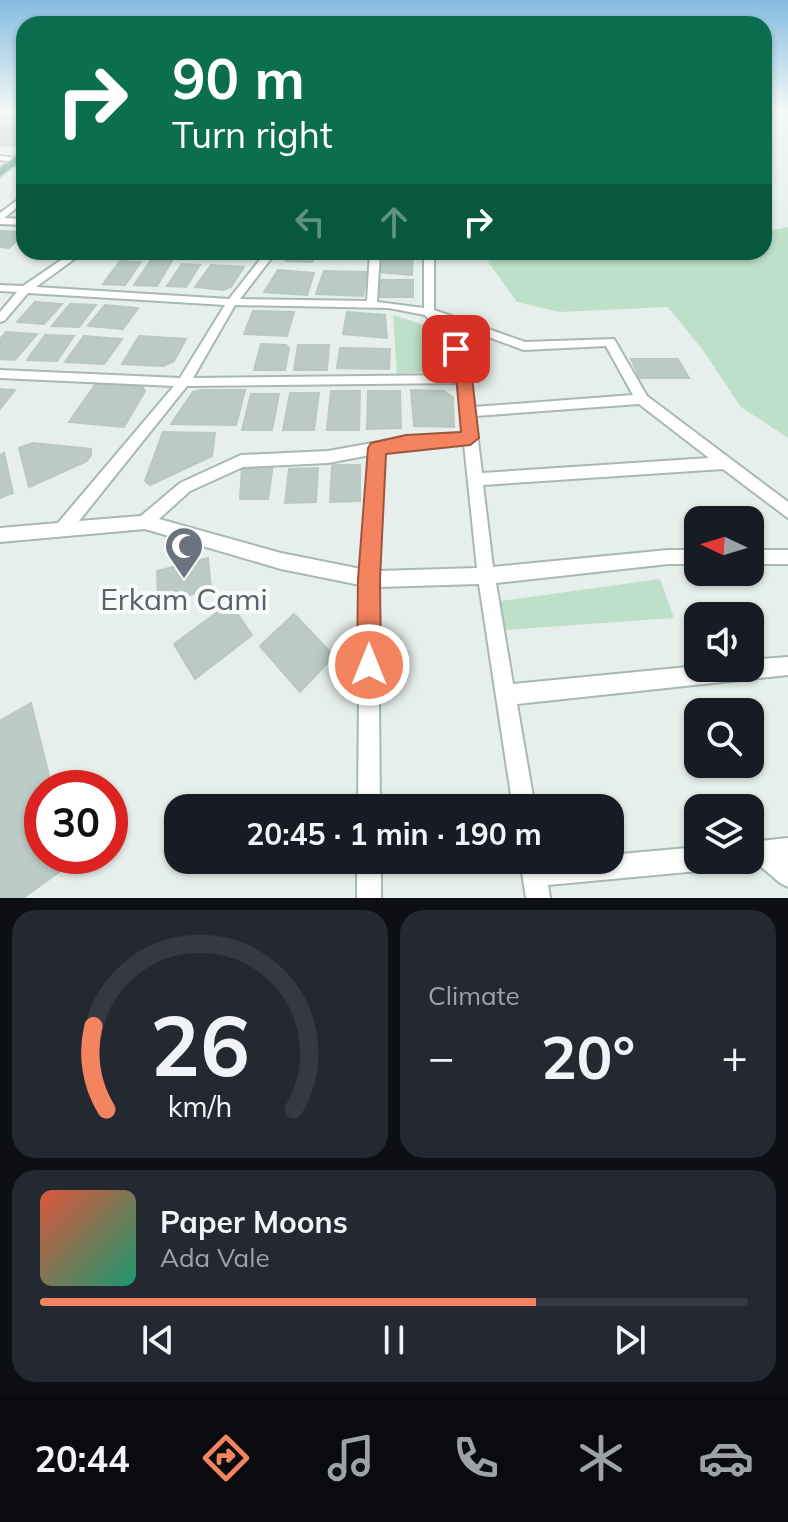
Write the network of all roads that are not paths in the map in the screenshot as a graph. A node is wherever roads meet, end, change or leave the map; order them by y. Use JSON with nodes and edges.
{"nodes":[{"id":1,"x":16,"y":166,"type":"edge"},
{"id":2,"x":0,"y":182,"type":"edge"},
{"id":3,"x":16,"y":205,"type":"edge"},
{"id":4,"x":0,"y":219,"type":"edge"},
{"id":5,"x":68,"y":260,"type":"edge"},
{"id":6,"x":265,"y":260,"type":"edge"},
{"id":7,"x":375,"y":260,"type":"edge"},
{"id":8,"x":429,"y":260,"type":"edge"},
{"id":9,"x":0,"y":288,"type":"edge"},
{"id":10,"x":25,"y":290,"type":"junction"},
{"id":11,"x":232,"y":302,"type":"junction"},
{"id":12,"x":372,"y":304,"type":"junction"},
{"id":13,"x":429,"y":312,"type":"junction"},
{"id":14,"x":0,"y":319,"type":"edge"},
{"id":15,"x":479,"y":329,"type":"junction"},
{"id":16,"x":455,"y":343,"type":"junction"},
{"id":17,"x":0,"y":374,"type":"edge"},
{"id":18,"x":464,"y":379,"type":"junction"},
{"id":19,"x":184,"y":382,"type":"junction"},
{"id":20,"x":642,"y":399,"type":"junction"},
{"id":21,"x":468,"y":412,"type":"junction"},
{"id":22,"x":470,"y":438,"type":"junction"},
{"id":23,"x":377,"y":448,"type":"junction"},
{"id":24,"x":725,"y":463,"type":"junction"},
{"id":25,"x":477,"y":479,"type":"junction"},
{"id":26,"x":788,"y":511,"type":"edge"},
{"id":27,"x":145,"y":522,"type":"junction"},
{"id":28,"x":63,"y":529,"type":"junction"},
{"id":29,"x":0,"y":535,"type":"edge"},
{"id":30,"x":684,"y":557,"type":"edge"},
{"id":31,"x":764,"y":557,"type":"edge"},
{"id":32,"x":788,"y":557,"type":"edge"},
{"id":33,"x":486,"y":576,"type":"junction"},
{"id":34,"x":369,"y":579,"type":"junction"},
{"id":35,"x":788,"y":666,"type":"edge"},
{"id":36,"x":505,"y":695,"type":"junction"},
{"id":37,"x":369,"y":794,"type":"edge"},
{"id":38,"x":522,"y":794,"type":"edge"},
{"id":39,"x":788,"y":850,"type":"edge"},
{"id":40,"x":764,"y":852,"type":"edge"},
{"id":41,"x":764,"y":858,"type":"edge"},
{"id":42,"x":684,"y":860,"type":"edge"},
{"id":43,"x":624,"y":863,"type":"edge"},
{"id":44,"x":369,"y":874,"type":"edge"},
{"id":45,"x":534,"y":874,"type":"edge"},
{"id":46,"x":788,"y":875,"type":"edge"},
{"id":47,"x":369,"y":898,"type":"edge"},
{"id":48,"x":538,"y":898,"type":"edge"}],
"edges":[{"from":1,"to":2,"type":"main road"},
{"from":3,"to":4,"type":"street"},
{"from":5,"to":10,"type":"street"},
{"from":6,"to":11,"type":"street"},
{"from":7,"to":12,"type":"street"},
{"from":8,"to":13,"type":"street"},
{"from":9,"to":10,"type":"street"},
{"from":10,"to":11,"type":"street"},
{"from":10,"to":14,"type":"street"},
{"from":11,"to":12,"type":"street"},
{"from":11,"to":19,"type":"street"},
{"from":12,"to":13,"type":"street"},
{"from":13,"to":15,"type":"street"},
{"from":13,"to":16,"type":"street"},
{"from":15,"to":16,"type":"street"},
{"from":15,"to":20,"type":"street"},
{"from":16,"to":18,"type":"street"},
{"from":17,"to":19,"type":"street"},
{"from":18,"to":19,"type":"street"},
{"from":18,"to":21,"type":"street"},
{"from":19,"to":28,"type":"street"},
{"from":20,"to":21,"type":"street"},
{"from":20,"to":24,"type":"street"},
{"from":21,"to":22,"type":"street"},
{"from":22,"to":23,"type":"street"},
{"from":22,"to":25,"type":"street"},
{"from":23,"to":27,"type":"street"},
{"from":23,"to":34,"type":"street"},
{"from":24,"to":25,"type":"street"},
{"from":24,"to":26,"type":"street"},
{"from":25,"to":33,"type":"street"},
{"from":27,"to":28,"type":"street"},
{"from":27,"to":34,"type":"street"},
{"from":28,"to":29,"type":"street"},
{"from":30,"to":33,"type":"street"},
{"from":31,"to":32,"type":"street"},
{"from":33,"to":34,"type":"street"},
{"from":33,"to":36,"type":"street"},
{"from":34,"to":37,"type":"street"},
{"from":35,"to":36,"type":"street"},
{"from":36,"to":38,"type":"street"},
{"from":39,"to":40,"type":"street"},
{"from":41,"to":46,"type":"street"},
{"from":42,"to":43,"type":"street"},
{"from":44,"to":47,"type":"street"},
{"from":45,"to":48,"type":"street"}]}
